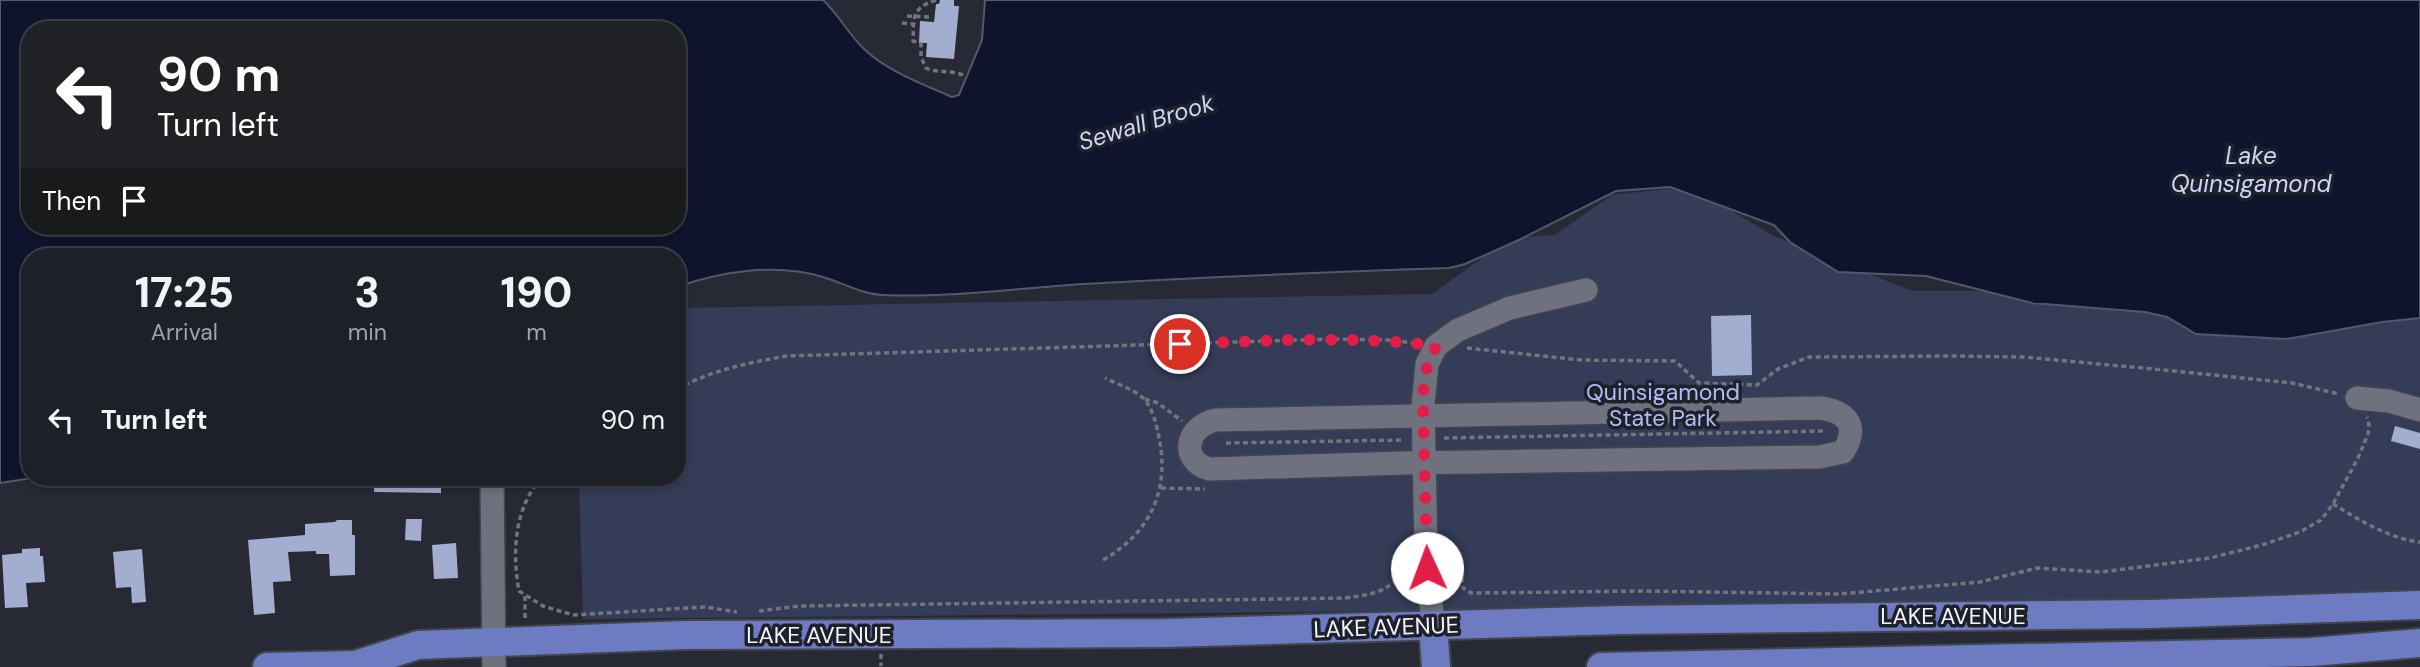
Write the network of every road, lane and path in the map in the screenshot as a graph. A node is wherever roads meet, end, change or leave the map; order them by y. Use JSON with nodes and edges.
{"nodes":[{"id":1,"x":936,"y":0,"type":"edge"},
{"id":2,"x":907,"y":16,"type":"dead end"},
{"id":3,"x":915,"y":16,"type":"junction"},
{"id":4,"x":931,"y":17,"type":"dead end"},
{"id":5,"x":902,"y":23,"type":"dead end"},
{"id":6,"x":914,"y":24,"type":"junction"},
{"id":7,"x":963,"y":75,"type":"dead end"},
{"id":8,"x":1586,"y":290,"type":"dead end"},
{"id":9,"x":1436,"y":346,"type":"junction"},
{"id":10,"x":1105,"y":378,"type":"dead end"},
{"id":11,"x":686,"y":384,"type":"edge"},
{"id":12,"x":2357,"y":398,"type":"junction"},
{"id":13,"x":1145,"y":399,"type":"junction"},
{"id":14,"x":2420,"y":410,"type":"edge"},
{"id":15,"x":1423,"y":416,"type":"junction"},
{"id":16,"x":1186,"y":424,"type":"dead end"},
{"id":17,"x":1824,"y":432,"type":"dead end"},
{"id":18,"x":1444,"y":438,"type":"dead end"},
{"id":19,"x":1404,"y":440,"type":"dead end"},
{"id":20,"x":1226,"y":443,"type":"dead end"},
{"id":21,"x":1424,"y":463,"type":"junction"},
{"id":22,"x":492,"y":486,"type":"edge"},
{"id":23,"x":537,"y":486,"type":"edge"},
{"id":24,"x":1161,"y":488,"type":"junction"},
{"id":25,"x":1210,"y":489,"type":"dead end"},
{"id":26,"x":2333,"y":504,"type":"junction"},
{"id":27,"x":2420,"y":542,"type":"edge"},
{"id":28,"x":1103,"y":560,"type":"dead end"},
{"id":29,"x":1415,"y":568,"type":"dead end"},
{"id":30,"x":1440,"y":569,"type":"dead end"},
{"id":31,"x":526,"y":596,"type":"junction"},
{"id":32,"x":2420,"y":605,"type":"edge"},
{"id":33,"x":749,"y":611,"type":"dead end"},
{"id":34,"x":738,"y":612,"type":"dead end"},
{"id":35,"x":525,"y":621,"type":"dead end"},
{"id":36,"x":1433,"y":625,"type":"junction"},
{"id":37,"x":2420,"y":643,"type":"edge"},
{"id":38,"x":495,"y":654,"type":"edge"},
{"id":39,"x":359,"y":666,"type":"edge"},
{"id":40,"x":267,"y":667,"type":"edge"},
{"id":41,"x":296,"y":667,"type":"edge"},
{"id":42,"x":1436,"y":667,"type":"edge"},
{"id":43,"x":1601,"y":667,"type":"edge"}],
"edges":[{"from":1,"to":3,"type":"path"},
{"from":2,"to":3,"type":"path"},
{"from":3,"to":4,"type":"path"},
{"from":3,"to":6,"type":"path"},
{"from":5,"to":6,"type":"path"},
{"from":6,"to":7,"type":"path"},
{"from":8,"to":9,"type":"street"},
{"from":9,"to":11,"type":"path"},
{"from":9,"to":12,"type":"path"},
{"from":9,"to":15,"type":"street"},
{"from":10,"to":13,"type":"path"},
{"from":12,"to":14,"type":"street"},
{"from":12,"to":26,"type":"path"},
{"from":13,"to":16,"type":"path"},
{"from":13,"to":24,"type":"path"},
{"from":15,"to":21,"type":"street"},
{"from":15,"to":21,"type":"street"},
{"from":15,"to":21,"type":"street"},
{"from":17,"to":18,"type":"path"},
{"from":19,"to":20,"type":"path"},
{"from":21,"to":36,"type":"street"},
{"from":22,"to":38,"type":"street"},
{"from":23,"to":31,"type":"path"},
{"from":24,"to":25,"type":"path"},
{"from":24,"to":28,"type":"path"},
{"from":26,"to":27,"type":"path"},
{"from":26,"to":30,"type":"path"},
{"from":29,"to":33,"type":"path"},
{"from":31,"to":34,"type":"path"},
{"from":31,"to":35,"type":"path"},
{"from":32,"to":36,"type":"main road","name":"LAKE AVENUE"},
{"from":36,"to":38,"type":"main road","name":"LAKE AVENUE"},
{"from":36,"to":42,"type":"main road"},
{"from":37,"to":43,"type":"main road","name":"LAKE AVENUE"},
{"from":38,"to":39,"type":"main road","name":"LAKE AVENUE"},
{"from":39,"to":41,"type":"main road","name":"LAKE AVENUE"},
{"from":40,"to":41,"type":"main road","name":"LAKE AVENUE"}]}
